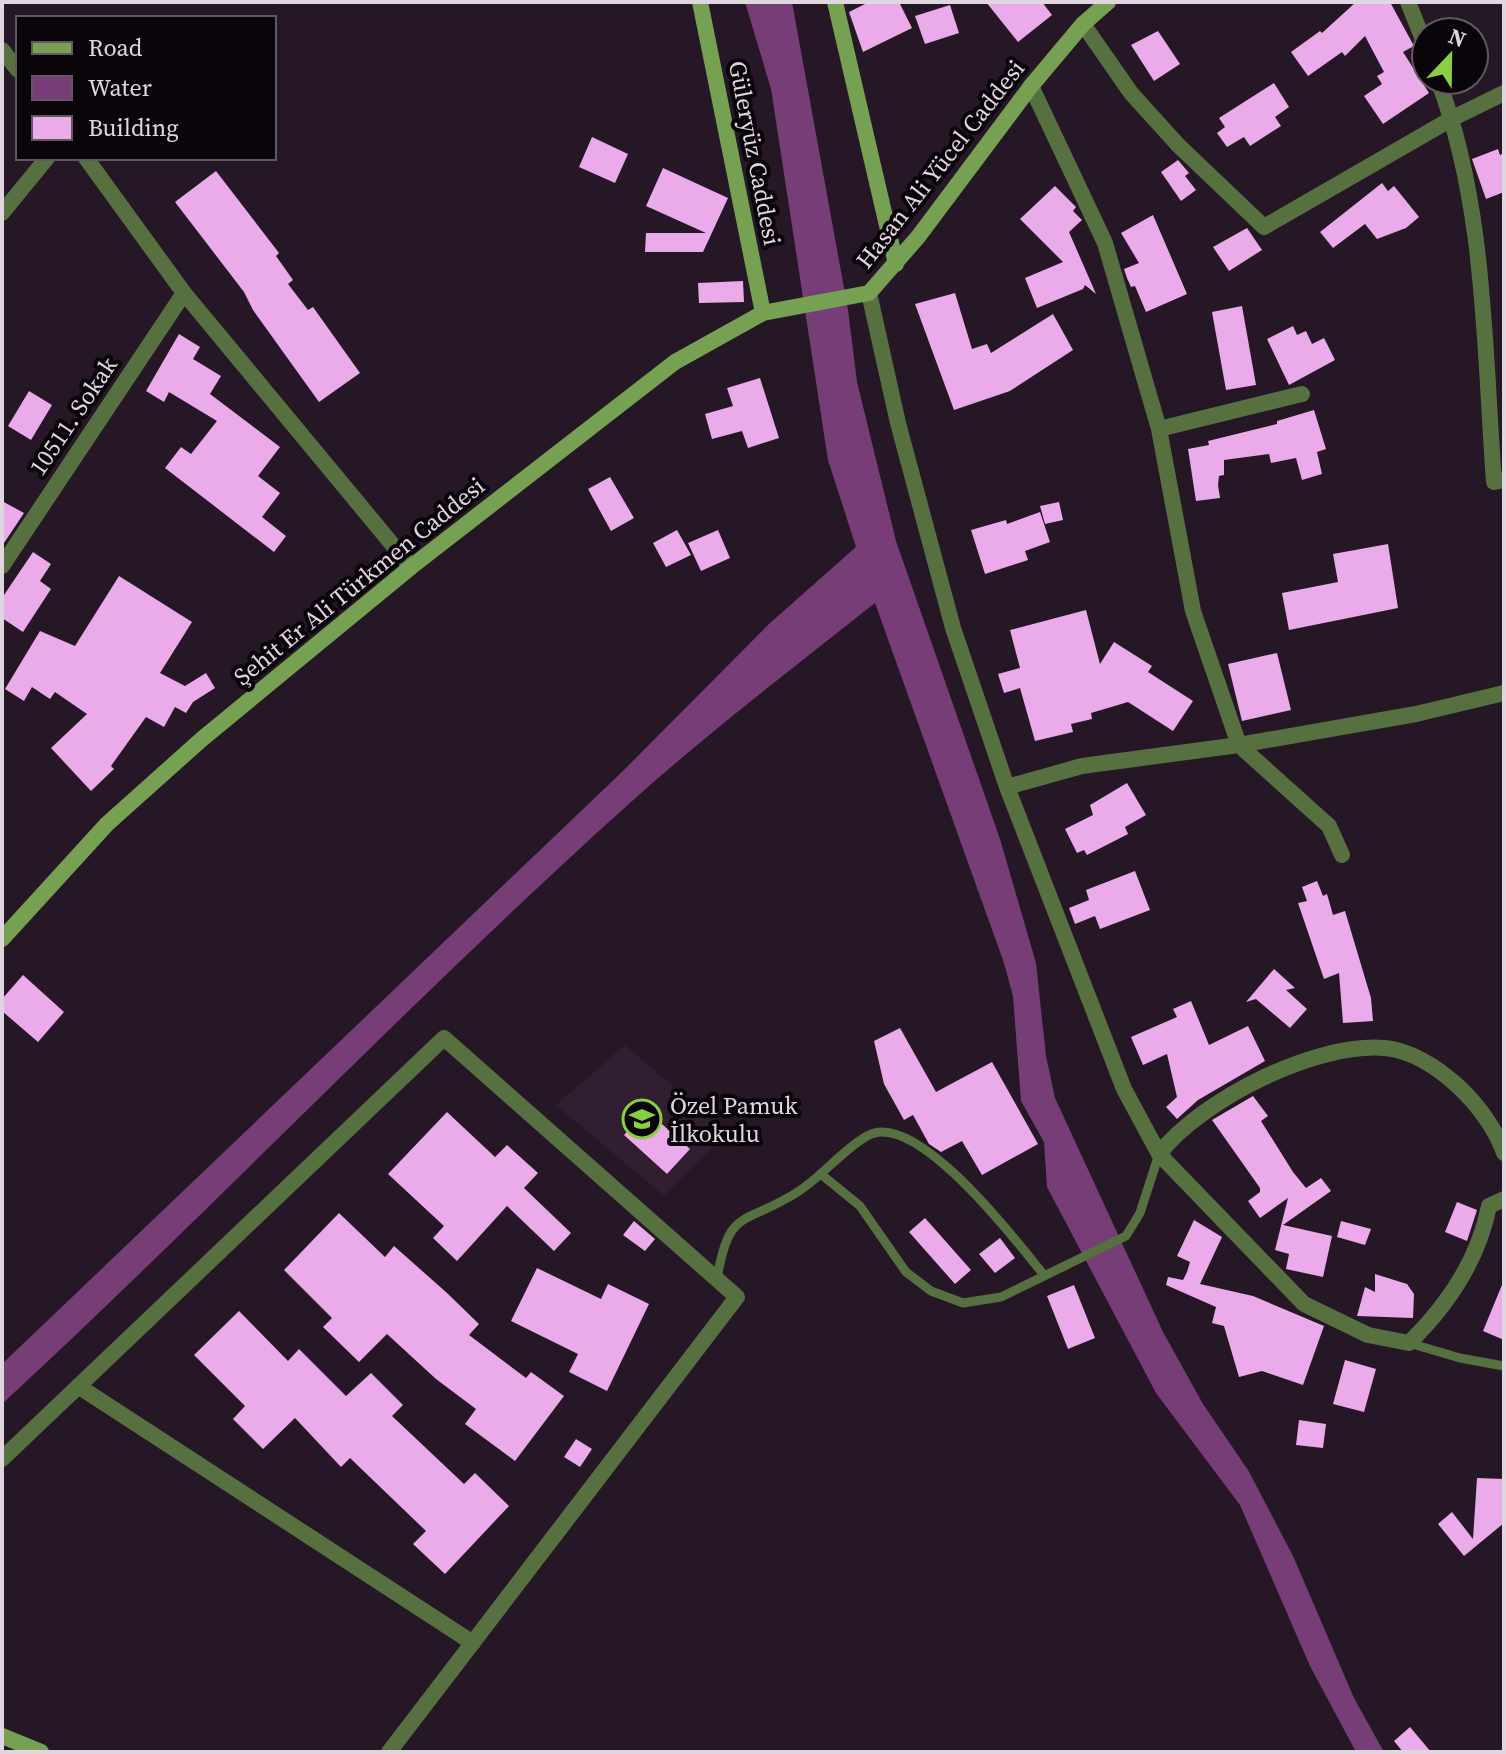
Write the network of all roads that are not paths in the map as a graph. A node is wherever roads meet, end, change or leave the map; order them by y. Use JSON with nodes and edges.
{"nodes":[{"id":1,"x":700,"y":2,"type":"edge"},
{"id":2,"x":835,"y":2,"type":"edge"},
{"id":3,"x":1108,"y":2,"type":"edge"},
{"id":4,"x":1083,"y":24,"type":"junction"},
{"id":5,"x":2,"y":50,"type":"edge"},
{"id":6,"x":16,"y":68,"type":"edge"},
{"id":7,"x":1031,"y":86,"type":"junction"},
{"id":8,"x":1504,"y":93,"type":"edge"},
{"id":9,"x":1444,"y":96,"type":"edge"},
{"id":10,"x":1453,"y":118,"type":"junction"},
{"id":11,"x":45,"y":160,"type":"edge"},
{"id":12,"x":87,"y":160,"type":"edge"},
{"id":13,"x":2,"y":213,"type":"edge"},
{"id":14,"x":896,"y":264,"type":"junction"},
{"id":15,"x":184,"y":293,"type":"junction"},
{"id":16,"x":869,"y":293,"type":"junction"},
{"id":17,"x":783,"y":307,"type":"joint"},
{"id":18,"x":763,"y":313,"type":"junction"},
{"id":19,"x":1302,"y":394,"type":"dead end"},
{"id":20,"x":1159,"y":429,"type":"junction"},
{"id":21,"x":1504,"y":480,"type":"edge"},
{"id":22,"x":2,"y":566,"type":"edge"},
{"id":23,"x":411,"y":567,"type":"junction"},
{"id":24,"x":1504,"y":693,"type":"edge"},
{"id":25,"x":1239,"y":745,"type":"junction"},
{"id":26,"x":1007,"y":787,"type":"junction"},
{"id":27,"x":1342,"y":855,"type":"dead end"},
{"id":28,"x":2,"y":939,"type":"edge"},
{"id":29,"x":1504,"y":1153,"type":"edge"},
{"id":30,"x":1159,"y":1154,"type":"junction"},
{"id":31,"x":822,"y":1175,"type":"junction"},
{"id":32,"x":1504,"y":1199,"type":"edge"},
{"id":33,"x":1044,"y":1275,"type":"junction"},
{"id":34,"x":717,"y":1279,"type":"junction"},
{"id":35,"x":1409,"y":1343,"type":"junction"},
{"id":36,"x":1504,"y":1366,"type":"edge"},
{"id":37,"x":78,"y":1386,"type":"junction"},
{"id":38,"x":2,"y":1459,"type":"edge"},
{"id":39,"x":473,"y":1643,"type":"junction"},
{"id":40,"x":2,"y":1736,"type":"edge"},
{"id":41,"x":41,"y":1752,"type":"edge"},
{"id":42,"x":389,"y":1752,"type":"edge"}],
"edges":[{"from":1,"to":18,"type":"street","name":"Güleryüz Caddesi"},
{"from":2,"to":14,"type":"street"},
{"from":3,"to":4,"type":"street","name":"Hasan Ali Yücel Caddesi"},
{"from":4,"to":7,"type":"street","name":"Hasan Ali Yücel Caddesi"},
{"from":4,"to":10,"type":"street"},
{"from":5,"to":6,"type":"street"},
{"from":7,"to":14,"type":"street","name":"Hasan Ali Yücel Caddesi"},
{"from":7,"to":20,"type":"street"},
{"from":8,"to":10,"type":"street"},
{"from":9,"to":10,"type":"street"},
{"from":10,"to":21,"type":"street"},
{"from":11,"to":13,"type":"street"},
{"from":12,"to":15,"type":"street"},
{"from":14,"to":16,"type":"street","name":"Hasan Ali Yücel Caddesi"},
{"from":15,"to":22,"type":"street","name":"10511. Sokak"},
{"from":15,"to":23,"type":"street"},
{"from":16,"to":17,"type":"street","name":"Hasan Ali Yücel Caddesi"},
{"from":16,"to":26,"type":"street"},
{"from":17,"to":18,"type":"street","name":"Şehit Er Ali Türkmen Caddesi"},
{"from":18,"to":23,"type":"street","name":"Şehit Er Ali Türkmen Caddesi"},
{"from":19,"to":20,"type":"street"},
{"from":20,"to":25,"type":"street"},
{"from":23,"to":28,"type":"street","name":"Şehit Er Ali Türkmen Caddesi"},
{"from":24,"to":25,"type":"street"},
{"from":25,"to":26,"type":"street"},
{"from":25,"to":27,"type":"street"},
{"from":26,"to":30,"type":"street"},
{"from":29,"to":30,"type":"street"},
{"from":30,"to":33,"type":"lane"},
{"from":30,"to":35,"type":"street"},
{"from":31,"to":33,"type":"lane"},
{"from":31,"to":33,"type":"lane"},
{"from":31,"to":34,"type":"lane"},
{"from":32,"to":35,"type":"street"},
{"from":34,"to":37,"type":"street"},
{"from":34,"to":39,"type":"street"},
{"from":35,"to":36,"type":"lane"},
{"from":37,"to":38,"type":"street"},
{"from":37,"to":39,"type":"street"},
{"from":39,"to":42,"type":"street"},
{"from":40,"to":41,"type":"street"}]}
